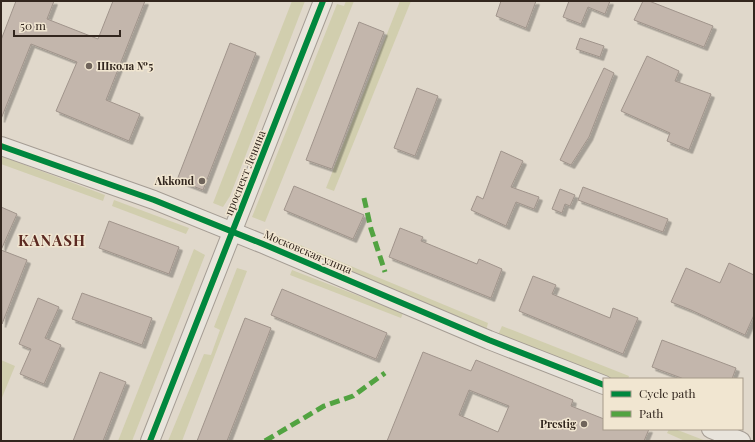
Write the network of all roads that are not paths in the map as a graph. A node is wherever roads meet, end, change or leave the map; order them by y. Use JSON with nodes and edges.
{"nodes":[{"id":1,"x":323,"y":1,"type":"edge"},
{"id":2,"x":1,"y":146,"type":"edge"},
{"id":3,"x":232,"y":231,"type":"junction"},
{"id":4,"x":603,"y":385,"type":"edge"},
{"id":5,"x":714,"y":430,"type":"edge"},
{"id":6,"x":150,"y":441,"type":"edge"},
{"id":7,"x":741,"y":441,"type":"edge"}],
"edges":[{"from":1,"to":3,"type":"street","name":"проспект Ленина"},
{"from":2,"to":3,"type":"street","name":"Московская улица"},
{"from":3,"to":4,"type":"street","name":"Московская улица"},
{"from":3,"to":6,"type":"street","name":"проспект Ленина"},
{"from":5,"to":7,"type":"street"}]}
